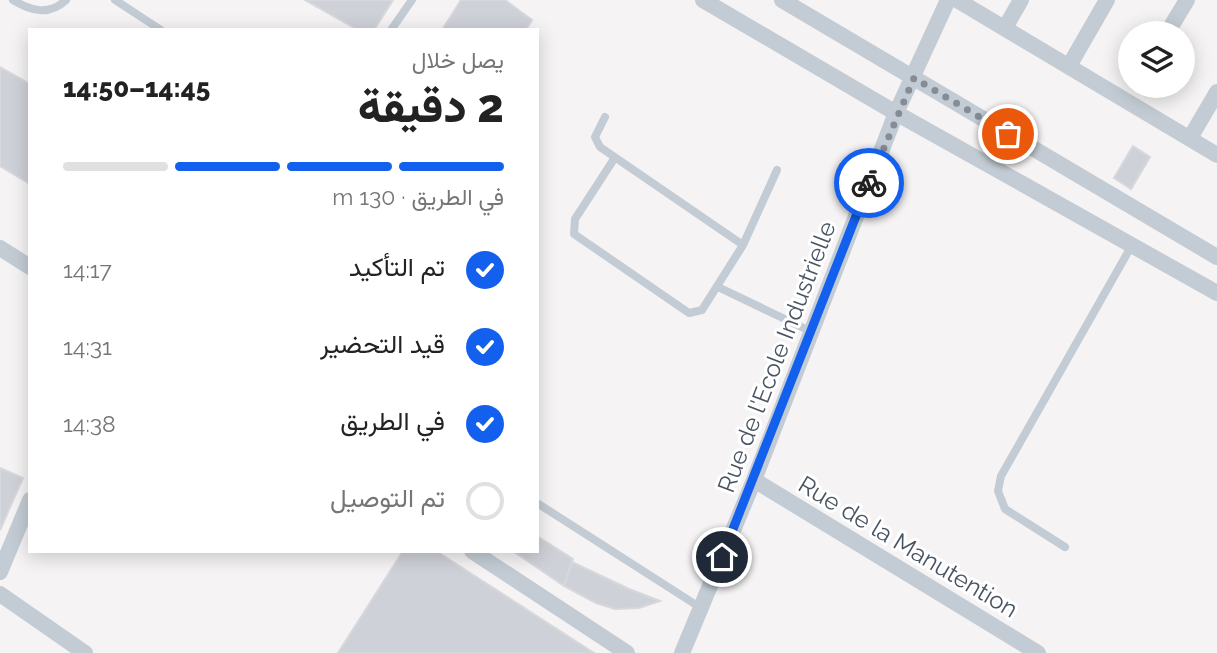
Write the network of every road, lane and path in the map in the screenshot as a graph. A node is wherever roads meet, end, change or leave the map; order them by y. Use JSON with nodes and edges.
{"nodes":[{"id":1,"x":13,"y":0,"type":"edge"},
{"id":2,"x":66,"y":0,"type":"edge"},
{"id":3,"x":115,"y":0,"type":"edge"},
{"id":4,"x":412,"y":0,"type":"edge"},
{"id":5,"x":703,"y":0,"type":"edge"},
{"id":6,"x":782,"y":0,"type":"edge"},
{"id":7,"x":948,"y":0,"type":"edge"},
{"id":8,"x":957,"y":0,"type":"edge"},
{"id":9,"x":1021,"y":0,"type":"edge"},
{"id":10,"x":1107,"y":0,"type":"edge"},
{"id":11,"x":1187,"y":0,"type":"edge"},
{"id":12,"x":1174,"y":21,"type":"edge"},
{"id":13,"x":158,"y":28,"type":"edge"},
{"id":14,"x":392,"y":28,"type":"edge"},
{"id":15,"x":1005,"y":28,"type":"junction"},
{"id":16,"x":1069,"y":66,"type":"junction"},
{"id":17,"x":914,"y":78,"type":"junction"},
{"id":18,"x":1118,"y":87,"type":"edge"},
{"id":19,"x":1217,"y":92,"type":"edge"},
{"id":20,"x":1138,"y":98,"type":"edge"},
{"id":21,"x":896,"y":113,"type":"junction"},
{"id":22,"x":605,"y":117,"type":"dead end"},
{"id":23,"x":1190,"y":138,"type":"junction"},
{"id":24,"x":1217,"y":155,"type":"edge"},
{"id":25,"x":614,"y":159,"type":"junction"},
{"id":26,"x":778,"y":170,"type":"dead end"},
{"id":27,"x":1149,"y":217,"type":"junction"},
{"id":28,"x":743,"y":245,"type":"junction"},
{"id":29,"x":1132,"y":245,"type":"junction"},
{"id":30,"x":0,"y":248,"type":"edge"},
{"id":31,"x":1217,"y":257,"type":"edge"},
{"id":32,"x":28,"y":266,"type":"edge"},
{"id":33,"x":718,"y":286,"type":"junction"},
{"id":34,"x":1217,"y":293,"type":"edge"},
{"id":35,"x":812,"y":332,"type":"junction"},
{"id":36,"x":754,"y":480,"type":"junction"},
{"id":37,"x":539,"y":504,"type":"edge"},
{"id":38,"x":28,"y":505,"type":"edge"},
{"id":39,"x":1065,"y":547,"type":"dead end"},
{"id":40,"x":475,"y":553,"type":"edge"},
{"id":41,"x":0,"y":572,"type":"edge"},
{"id":42,"x":0,"y":594,"type":"edge"},
{"id":43,"x":701,"y":608,"type":"junction"},
{"id":44,"x":85,"y":653,"type":"edge"},
{"id":45,"x":627,"y":653,"type":"edge"},
{"id":46,"x":682,"y":653,"type":"edge"},
{"id":47,"x":1038,"y":653,"type":"edge"}],
"edges":[{"from":1,"to":2,"type":"lane"},
{"from":3,"to":13,"type":"lane"},
{"from":4,"to":14,"type":"lane"},
{"from":5,"to":21,"type":"street"},
{"from":6,"to":17,"type":"street"},
{"from":7,"to":17,"type":"street","name":"Rue de l'Ecole Industrielle"},
{"from":8,"to":15,"type":"street"},
{"from":9,"to":15,"type":"street"},
{"from":10,"to":16,"type":"street"},
{"from":11,"to":12,"type":"street"},
{"from":15,"to":16,"type":"street"},
{"from":16,"to":18,"type":"street"},
{"from":17,"to":21,"type":"street","name":"Rue de l'Ecole Industrielle"},
{"from":17,"to":27,"type":"street"},
{"from":19,"to":23,"type":"street"},
{"from":20,"to":23,"type":"street"},
{"from":21,"to":29,"type":"street"},
{"from":21,"to":35,"type":"street","name":"Rue de l'Ecole Industrielle"},
{"from":22,"to":25,"type":"lane"},
{"from":23,"to":24,"type":"street"},
{"from":25,"to":28,"type":"lane"},
{"from":25,"to":33,"type":"lane"},
{"from":26,"to":28,"type":"lane"},
{"from":27,"to":29,"type":"street"},
{"from":27,"to":31,"type":"street"},
{"from":28,"to":33,"type":"lane"},
{"from":29,"to":34,"type":"street"},
{"from":29,"to":39,"type":"lane"},
{"from":30,"to":32,"type":"street"},
{"from":33,"to":35,"type":"lane"},
{"from":35,"to":36,"type":"street","name":"Rue de l'Ecole Industrielle"},
{"from":36,"to":43,"type":"street","name":"Rue de l'Ecole Industrielle"},
{"from":36,"to":47,"type":"street","name":"Rue de la Manutention"},
{"from":37,"to":43,"type":"lane"},
{"from":38,"to":41,"type":"street"},
{"from":40,"to":45,"type":"street"},
{"from":42,"to":44,"type":"street"},
{"from":43,"to":46,"type":"street","name":"Rue de l'Ecole Industrielle"}]}
